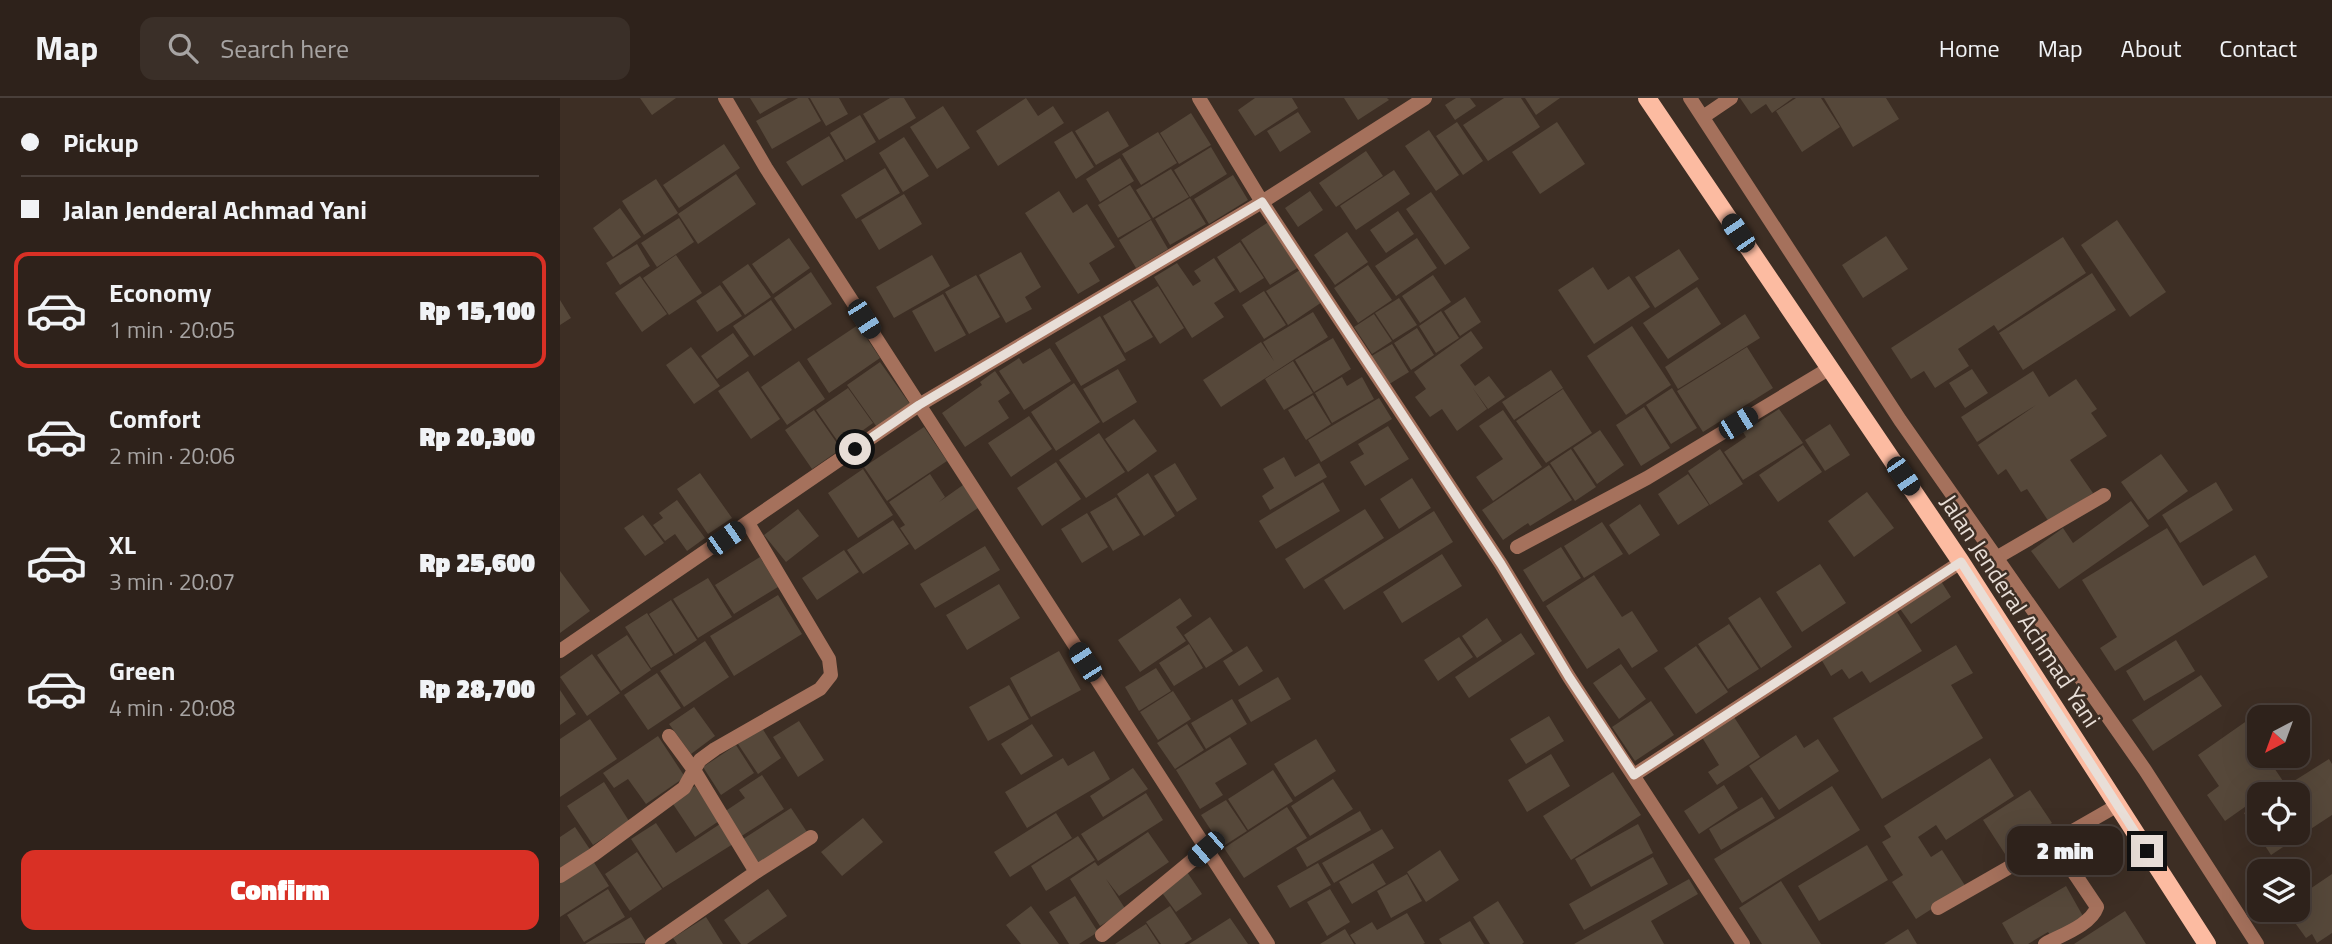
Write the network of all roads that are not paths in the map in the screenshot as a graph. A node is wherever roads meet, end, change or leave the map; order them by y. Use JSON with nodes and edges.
{"nodes":[{"id":1,"x":725,"y":98,"type":"edge"},
{"id":2,"x":1199,"y":98,"type":"edge"},
{"id":3,"x":1425,"y":98,"type":"edge"},
{"id":4,"x":1647,"y":98,"type":"edge"},
{"id":5,"x":1690,"y":98,"type":"edge"},
{"id":6,"x":1731,"y":98,"type":"edge"},
{"id":7,"x":1703,"y":117,"type":"junction"},
{"id":8,"x":1262,"y":202,"type":"junction"},
{"id":9,"x":1830,"y":368,"type":"junction"},
{"id":10,"x":919,"y":405,"type":"junction"},
{"id":11,"x":2104,"y":495,"type":"dead end"},
{"id":12,"x":748,"y":523,"type":"junction"},
{"id":13,"x":1517,"y":547,"type":"dead end"},
{"id":14,"x":1996,"y":558,"type":"junction"},
{"id":15,"x":1961,"y":562,"type":"junction"},
{"id":16,"x":560,"y":651,"type":"edge"},
{"id":17,"x":669,"y":736,"type":"dead end"},
{"id":18,"x":694,"y":769,"type":"junction"},
{"id":19,"x":1634,"y":775,"type":"junction"},
{"id":20,"x":2118,"y":805,"type":"junction"},
{"id":21,"x":811,"y":837,"type":"dead end"},
{"id":22,"x":2054,"y":843,"type":"junction"},
{"id":23,"x":1206,"y":849,"type":"junction"},
{"id":24,"x":757,"y":872,"type":"junction"},
{"id":25,"x":560,"y":876,"type":"edge"},
{"id":26,"x":1938,"y":908,"type":"dead end"},
{"id":27,"x":1102,"y":935,"type":"dead end"},
{"id":28,"x":652,"y":944,"type":"edge"},
{"id":29,"x":1268,"y":944,"type":"edge"},
{"id":30,"x":1743,"y":944,"type":"edge"},
{"id":31,"x":2045,"y":944,"type":"edge"},
{"id":32,"x":2207,"y":944,"type":"edge"},
{"id":33,"x":2257,"y":944,"type":"edge"}],
"edges":[{"from":1,"to":10,"type":"street"},
{"from":2,"to":8,"type":"street"},
{"from":3,"to":8,"type":"street"},
{"from":4,"to":9,"type":"main road","name":"Jalan Jenderal Achmad Yani"},
{"from":5,"to":7,"type":"street"},
{"from":6,"to":7,"type":"street"},
{"from":7,"to":14,"type":"street"},
{"from":8,"to":10,"type":"street"},
{"from":8,"to":19,"type":"street"},
{"from":9,"to":13,"type":"street"},
{"from":9,"to":15,"type":"main road","name":"Jalan Jenderal Achmad Yani"},
{"from":10,"to":12,"type":"street"},
{"from":10,"to":23,"type":"street"},
{"from":11,"to":14,"type":"street"},
{"from":12,"to":16,"type":"street"},
{"from":12,"to":18,"type":"street"},
{"from":14,"to":33,"type":"street"},
{"from":15,"to":19,"type":"street"},
{"from":15,"to":20,"type":"main road","name":"Jalan Jenderal Achmad Yani"},
{"from":17,"to":18,"type":"street"},
{"from":18,"to":24,"type":"street"},
{"from":18,"to":25,"type":"street"},
{"from":19,"to":30,"type":"street"},
{"from":20,"to":22,"type":"street"},
{"from":20,"to":32,"type":"main road","name":"Jalan Jenderal Achmad Yani"},
{"from":21,"to":24,"type":"street"},
{"from":22,"to":26,"type":"street"},
{"from":22,"to":31,"type":"street"},
{"from":23,"to":27,"type":"street"},
{"from":23,"to":29,"type":"street"},
{"from":24,"to":28,"type":"street"}]}
